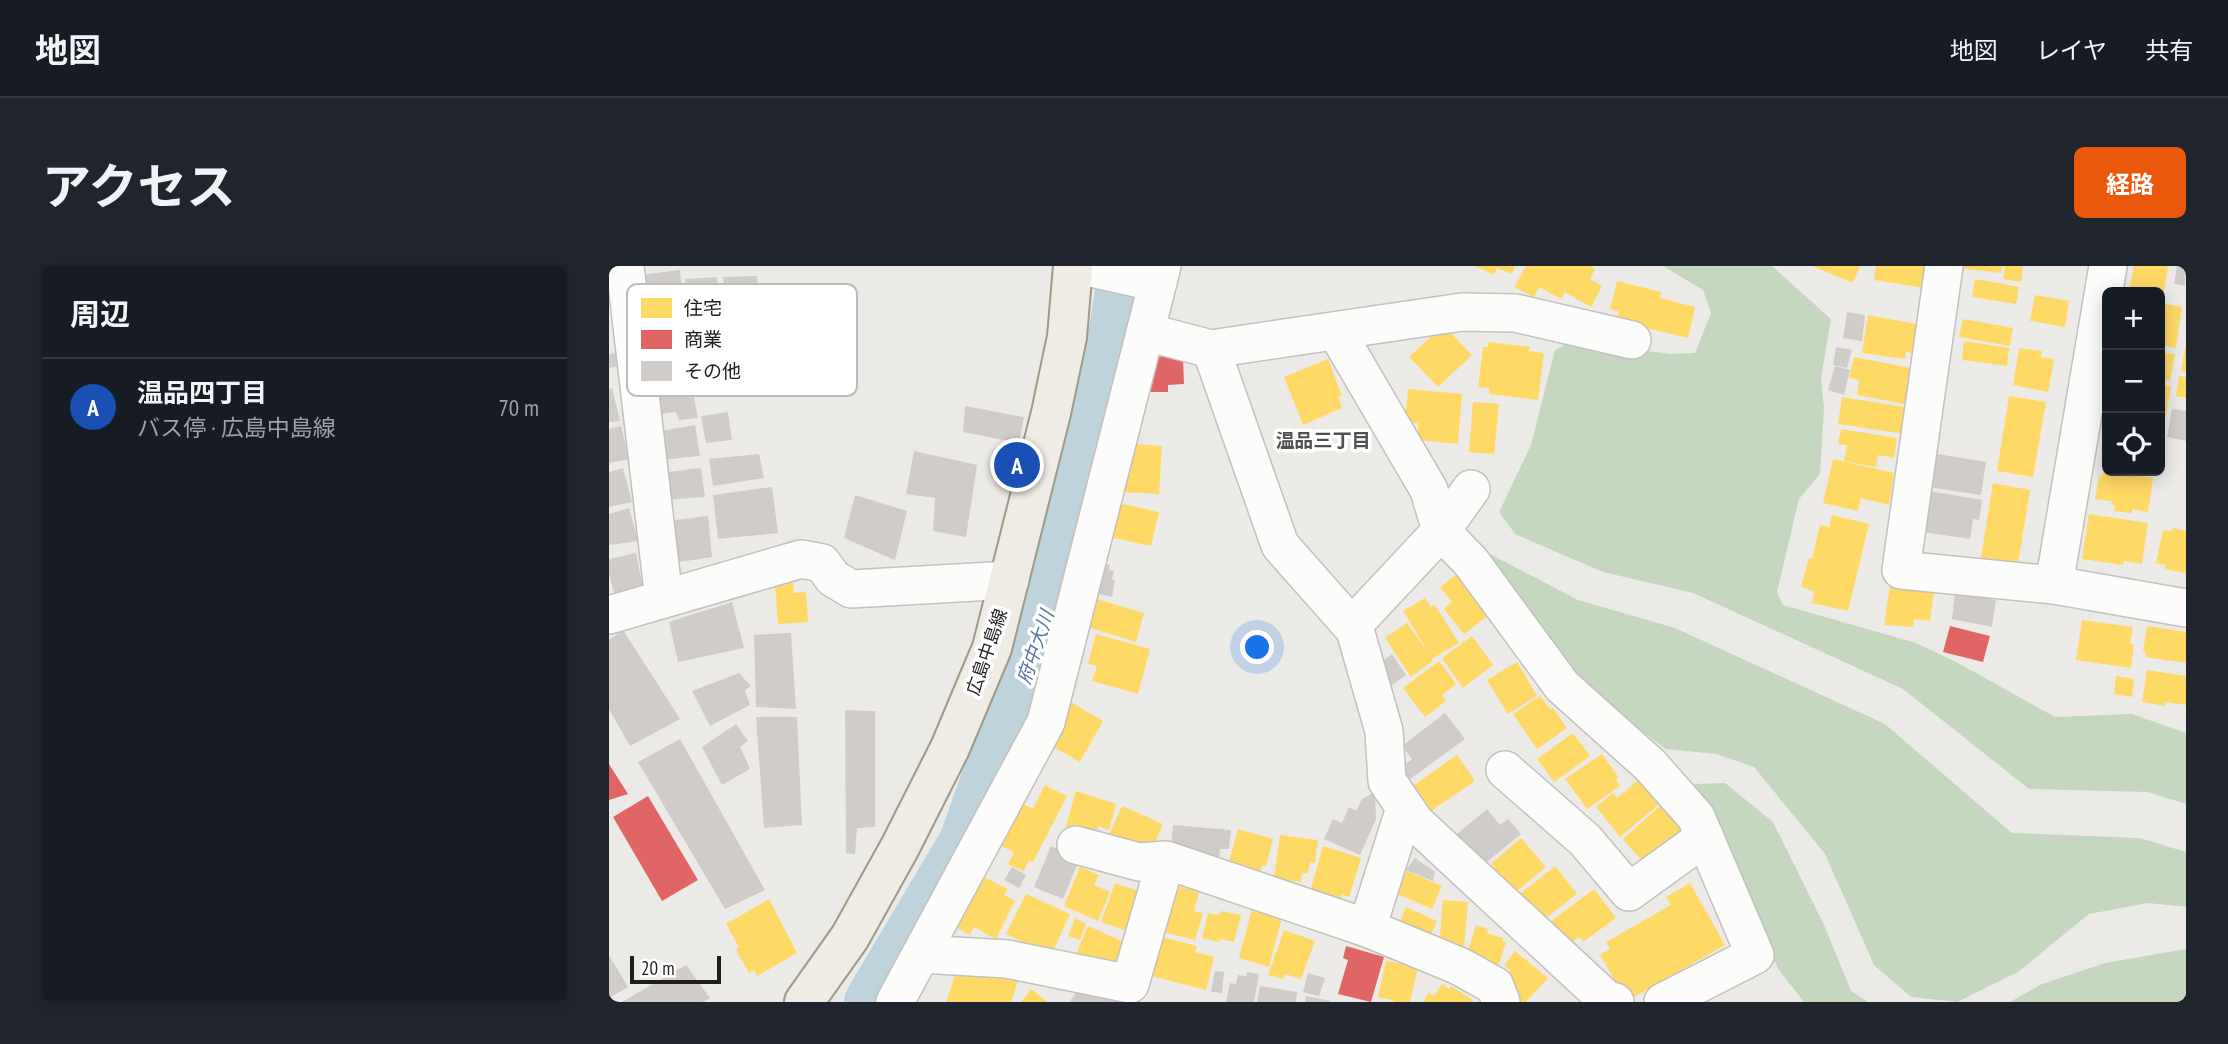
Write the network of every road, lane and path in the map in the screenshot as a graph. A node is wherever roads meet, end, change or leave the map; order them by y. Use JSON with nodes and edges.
{"nodes":[{"id":1,"x":625,"y":266,"type":"edge"},
{"id":2,"x":1073,"y":266,"type":"edge"},
{"id":3,"x":1082,"y":266,"type":"edge"},
{"id":4,"x":1944,"y":266,"type":"edge"},
{"id":5,"x":2108,"y":266,"type":"edge"},
{"id":6,"x":1160,"y":274,"type":"edge"},
{"id":7,"x":627,"y":284,"type":"edge"},
{"id":8,"x":1336,"y":331,"type":"junction"},
{"id":9,"x":1146,"y":332,"type":"junction"},
{"id":10,"x":1632,"y":340,"type":"dead end"},
{"id":11,"x":1211,"y":349,"type":"junction"},
{"id":12,"x":640,"y":396,"type":"edge"},
{"id":13,"x":1471,"y":489,"type":"dead end"},
{"id":14,"x":1441,"y":531,"type":"junction"},
{"id":15,"x":1010,"y":580,"type":"junction"},
{"id":16,"x":2054,"y":585,"type":"junction"},
{"id":17,"x":664,"y":599,"type":"junction"},
{"id":18,"x":2186,"y":608,"type":"edge"},
{"id":19,"x":609,"y":615,"type":"edge"},
{"id":20,"x":1352,"y":626,"type":"junction"},
{"id":21,"x":1505,"y":770,"type":"dead end"},
{"id":22,"x":1405,"y":808,"type":"junction"},
{"id":23,"x":1705,"y":838,"type":"junction"},
{"id":24,"x":1076,"y":845,"type":"dead end"},
{"id":25,"x":1166,"y":860,"type":"junction"},
{"id":26,"x":1367,"y":928,"type":"junction"},
{"id":27,"x":921,"y":954,"type":"junction"},
{"id":28,"x":804,"y":1002,"type":"edge"},
{"id":29,"x":895,"y":1002,"type":"edge"},
{"id":30,"x":1501,"y":1002,"type":"edge"},
{"id":31,"x":1615,"y":1002,"type":"edge"},
{"id":32,"x":1663,"y":1002,"type":"edge"}],
"edges":[{"from":1,"to":7,"type":"street"},
{"from":2,"to":15,"type":"main road","name":"広島中島線"},
{"from":3,"to":6,"type":"street"},
{"from":4,"to":16,"type":"street"},
{"from":5,"to":16,"type":"street"},
{"from":6,"to":9,"type":"street"},
{"from":8,"to":10,"type":"street"},
{"from":8,"to":11,"type":"street"},
{"from":8,"to":14,"type":"street"},
{"from":9,"to":11,"type":"street"},
{"from":9,"to":27,"type":"street"},
{"from":11,"to":20,"type":"street"},
{"from":12,"to":17,"type":"street"},
{"from":13,"to":14,"type":"street"},
{"from":14,"to":20,"type":"street"},
{"from":14,"to":23,"type":"street"},
{"from":15,"to":17,"type":"street"},
{"from":15,"to":28,"type":"main road","name":"広島中島線"},
{"from":16,"to":18,"type":"street"},
{"from":17,"to":19,"type":"street"},
{"from":20,"to":22,"type":"street"},
{"from":21,"to":23,"type":"street"},
{"from":22,"to":26,"type":"street"},
{"from":22,"to":31,"type":"street"},
{"from":23,"to":32,"type":"street"},
{"from":24,"to":25,"type":"street"},
{"from":25,"to":26,"type":"street"},
{"from":25,"to":27,"type":"street"},
{"from":26,"to":30,"type":"street"},
{"from":27,"to":29,"type":"street"}]}
